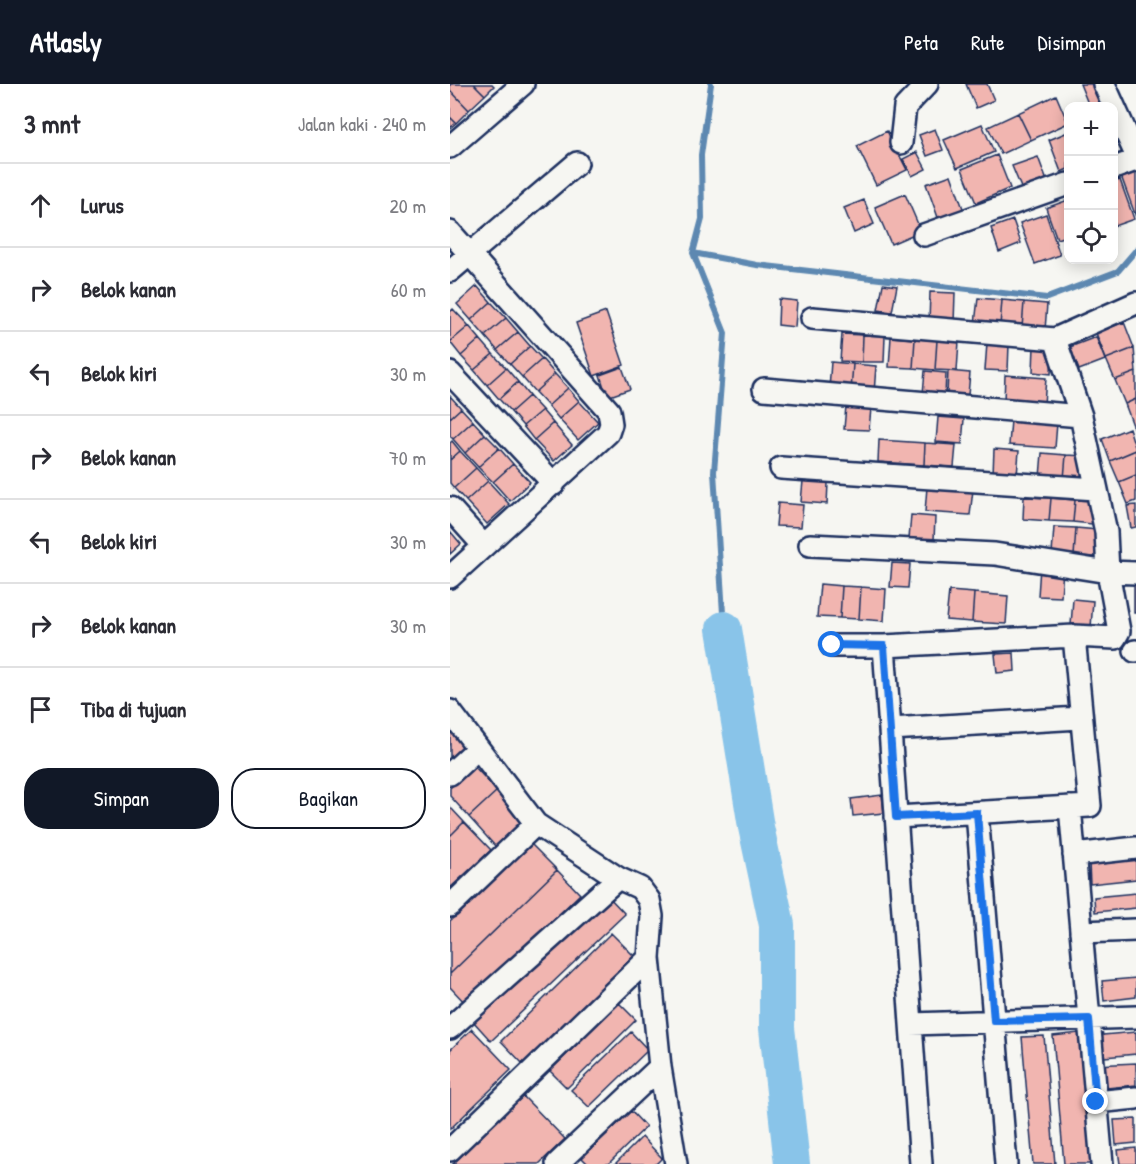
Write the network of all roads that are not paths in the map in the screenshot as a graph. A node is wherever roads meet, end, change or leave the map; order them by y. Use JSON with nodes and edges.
{"nodes":[{"id":1,"x":523,"y":84,"type":"edge"},
{"id":2,"x":927,"y":84,"type":"edge"},
{"id":3,"x":1104,"y":84,"type":"edge"},
{"id":4,"x":901,"y":143,"type":"dead end"},
{"id":5,"x":450,"y":147,"type":"edge"},
{"id":6,"x":1136,"y":155,"type":"edge"},
{"id":7,"x":1136,"y":160,"type":"edge"},
{"id":8,"x":577,"y":163,"type":"dead end"},
{"id":9,"x":1118,"y":166,"type":"edge"},
{"id":10,"x":1064,"y":185,"type":"edge"},
{"id":11,"x":450,"y":232,"type":"edge"},
{"id":12,"x":924,"y":235,"type":"dead end"},
{"id":13,"x":468,"y":254,"type":"junction"},
{"id":14,"x":450,"y":271,"type":"edge"},
{"id":15,"x":1136,"y":303,"type":"edge"},
{"id":16,"x":812,"y":318,"type":"dead end"},
{"id":17,"x":1055,"y":339,"type":"junction"},
{"id":18,"x":450,"y":373,"type":"edge"},
{"id":19,"x":764,"y":388,"type":"dead end"},
{"id":20,"x":1081,"y":416,"type":"junction"},
{"id":21,"x":781,"y":468,"type":"dead end"},
{"id":22,"x":554,"y":484,"type":"junction"},
{"id":23,"x":1096,"y":489,"type":"junction"},
{"id":24,"x":450,"y":507,"type":"edge"},
{"id":25,"x":810,"y":545,"type":"dead end"},
{"id":26,"x":484,"y":546,"type":"junction"},
{"id":27,"x":1107,"y":572,"type":"junction"},
{"id":28,"x":1136,"y":573,"type":"edge"},
{"id":29,"x":450,"y":577,"type":"edge"},
{"id":30,"x":1074,"y":636,"type":"junction"},
{"id":31,"x":832,"y":645,"type":"dead end"},
{"id":32,"x":884,"y":646,"type":"junction"},
{"id":33,"x":450,"y":711,"type":"edge"},
{"id":34,"x":1080,"y":718,"type":"junction"},
{"id":35,"x":890,"y":729,"type":"junction"},
{"id":36,"x":477,"y":749,"type":"junction"},
{"id":37,"x":450,"y":774,"type":"edge"},
{"id":38,"x":1070,"y":807,"type":"junction"},
{"id":39,"x":977,"y":813,"type":"junction"},
{"id":40,"x":896,"y":817,"type":"junction"},
{"id":41,"x":536,"y":824,"type":"junction"},
{"id":42,"x":1136,"y":848,"type":"edge"},
{"id":43,"x":1074,"y":855,"type":"junction"},
{"id":44,"x":618,"y":878,"type":"junction"},
{"id":45,"x":450,"y":906,"type":"edge"},
{"id":46,"x":1136,"y":930,"type":"edge"},
{"id":47,"x":1081,"y":932,"type":"junction"},
{"id":48,"x":649,"y":958,"type":"junction"},
{"id":49,"x":1136,"y":1017,"type":"edge"},
{"id":50,"x":1089,"y":1019,"type":"junction"},
{"id":51,"x":453,"y":1020,"type":"edge"},
{"id":52,"x":994,"y":1021,"type":"junction"},
{"id":53,"x":911,"y":1024,"type":"junction"},
{"id":54,"x":660,"y":1067,"type":"junction"},
{"id":55,"x":1136,"y":1098,"type":"edge"},
{"id":56,"x":1096,"y":1102,"type":"junction"},
{"id":57,"x":450,"y":1150,"type":"edge"},
{"id":58,"x":557,"y":1164,"type":"edge"},
{"id":59,"x":676,"y":1164,"type":"edge"},
{"id":60,"x":921,"y":1164,"type":"edge"},
{"id":61,"x":1006,"y":1164,"type":"edge"},
{"id":62,"x":1102,"y":1164,"type":"edge"}],
"edges":[{"from":1,"to":5,"type":"street"},
{"from":2,"to":4,"type":"street"},
{"from":3,"to":6,"type":"street"},
{"from":7,"to":9,"type":"street"},
{"from":8,"to":13,"type":"street"},
{"from":10,"to":12,"type":"street"},
{"from":11,"to":13,"type":"street"},
{"from":13,"to":14,"type":"street"},
{"from":13,"to":22,"type":"street"},
{"from":15,"to":17,"type":"street"},
{"from":16,"to":17,"type":"street"},
{"from":17,"to":20,"type":"street"},
{"from":18,"to":22,"type":"street"},
{"from":19,"to":20,"type":"street"},
{"from":20,"to":23,"type":"street"},
{"from":21,"to":23,"type":"street"},
{"from":22,"to":26,"type":"street"},
{"from":23,"to":27,"type":"street"},
{"from":24,"to":26,"type":"street"},
{"from":25,"to":27,"type":"street"},
{"from":26,"to":29,"type":"street"},
{"from":27,"to":28,"type":"street"},
{"from":27,"to":30,"type":"street"},
{"from":30,"to":32,"type":"street"},
{"from":30,"to":34,"type":"street"},
{"from":31,"to":32,"type":"street"},
{"from":32,"to":35,"type":"street"},
{"from":33,"to":36,"type":"street"},
{"from":34,"to":35,"type":"street"},
{"from":34,"to":38,"type":"street"},
{"from":35,"to":40,"type":"street"},
{"from":36,"to":37,"type":"street"},
{"from":36,"to":41,"type":"street"},
{"from":38,"to":39,"type":"street"},
{"from":38,"to":43,"type":"street"},
{"from":39,"to":40,"type":"street"},
{"from":39,"to":52,"type":"street"},
{"from":40,"to":53,"type":"street"},
{"from":41,"to":44,"type":"street"},
{"from":41,"to":45,"type":"street"},
{"from":42,"to":43,"type":"street"},
{"from":43,"to":47,"type":"street"},
{"from":44,"to":48,"type":"street"},
{"from":44,"to":51,"type":"street"},
{"from":46,"to":47,"type":"street"},
{"from":47,"to":50,"type":"street"},
{"from":48,"to":54,"type":"street"},
{"from":48,"to":57,"type":"street"},
{"from":49,"to":50,"type":"street"},
{"from":50,"to":52,"type":"street"},
{"from":50,"to":56,"type":"street"},
{"from":52,"to":53,"type":"street"},
{"from":52,"to":61,"type":"street"},
{"from":53,"to":60,"type":"street"},
{"from":54,"to":58,"type":"street"},
{"from":54,"to":59,"type":"street"},
{"from":55,"to":56,"type":"street"},
{"from":56,"to":62,"type":"street"}]}
